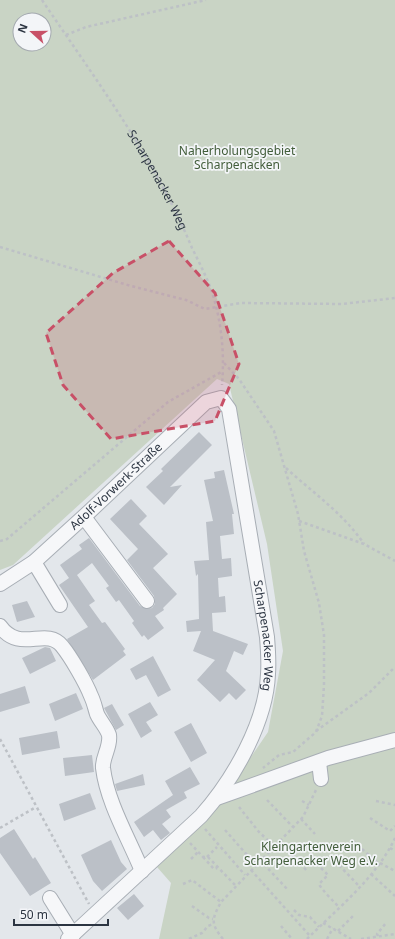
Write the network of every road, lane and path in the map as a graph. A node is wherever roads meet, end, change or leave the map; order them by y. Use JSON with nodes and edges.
{"nodes":[{"id":1,"x":42,"y":0,"type":"edge"},
{"id":2,"x":206,"y":0,"type":"edge"},
{"id":3,"x":66,"y":35,"type":"junction"},
{"id":4,"x":0,"y":247,"type":"edge"},
{"id":5,"x":395,"y":298,"type":"edge"},
{"id":6,"x":216,"y":307,"type":"junction"},
{"id":7,"x":224,"y":363,"type":"junction"},
{"id":8,"x":223,"y":371,"type":"junction"},
{"id":9,"x":222,"y":379,"type":"dead end"},
{"id":10,"x":229,"y":408,"type":"joint"},
{"id":11,"x":286,"y":467,"type":"junction"},
{"id":12,"x":87,"y":514,"type":"junction"},
{"id":13,"x":299,"y":521,"type":"junction"},
{"id":14,"x":0,"y":541,"type":"edge"},
{"id":15,"x":364,"y":544,"type":"junction"},
{"id":16,"x":395,"y":561,"type":"edge"},
{"id":17,"x":34,"y":562,"type":"junction"},
{"id":18,"x":143,"y":583,"type":"dead end"},
{"id":19,"x":0,"y":584,"type":"edge"},
{"id":20,"x":147,"y":601,"type":"dead end"},
{"id":21,"x":60,"y":605,"type":"dead end"},
{"id":22,"x":0,"y":626,"type":"edge"},
{"id":23,"x":395,"y":667,"type":"edge"},
{"id":24,"x":316,"y":732,"type":"junction"},
{"id":25,"x":0,"y":739,"type":"edge"},
{"id":26,"x":395,"y":740,"type":"edge"},
{"id":27,"x":319,"y":762,"type":"junction"},
{"id":28,"x":258,"y":772,"type":"dead end"},
{"id":29,"x":321,"y":779,"type":"joint"},
{"id":30,"x":217,"y":798,"type":"junction"},
{"id":31,"x":267,"y":800,"type":"dead end"},
{"id":32,"x":376,"y":801,"type":"dead end"},
{"id":33,"x":302,"y":802,"type":"dead end"},
{"id":34,"x":310,"y":805,"type":"junction"},
{"id":35,"x":395,"y":805,"type":"edge"},
{"id":36,"x":36,"y":807,"type":"junction"},
{"id":37,"x":238,"y":807,"type":"dead end"},
{"id":38,"x":370,"y":818,"type":"dead end"},
{"id":39,"x":301,"y":819,"type":"junction"},
{"id":40,"x":201,"y":825,"type":"dead end"},
{"id":41,"x":395,"y":826,"type":"edge"},
{"id":42,"x":0,"y":828,"type":"edge"},
{"id":43,"x":293,"y":828,"type":"junction"},
{"id":44,"x":224,"y":830,"type":"dead end"},
{"id":45,"x":315,"y":834,"type":"dead end"},
{"id":46,"x":395,"y":838,"type":"edge"},
{"id":47,"x":280,"y":841,"type":"junction"},
{"id":48,"x":353,"y":841,"type":"dead end"},
{"id":49,"x":189,"y":843,"type":"dead end"},
{"id":50,"x":274,"y":846,"type":"junction"},
{"id":51,"x":217,"y":847,"type":"dead end"},
{"id":52,"x":390,"y":848,"type":"junction"},
{"id":53,"x":395,"y":851,"type":"edge"},
{"id":54,"x":198,"y":852,"type":"junction"},
{"id":55,"x":205,"y":857,"type":"junction"},
{"id":56,"x":191,"y":859,"type":"dead end"},
{"id":57,"x":260,"y":860,"type":"junction"},
{"id":58,"x":335,"y":861,"type":"dead end"},
{"id":59,"x":380,"y":863,"type":"junction"},
{"id":60,"x":256,"y":865,"type":"junction"},
{"id":61,"x":321,"y":868,"type":"dead end"},
{"id":62,"x":142,"y":870,"type":"junction"},
{"id":63,"x":251,"y":870,"type":"junction"},
{"id":64,"x":307,"y":870,"type":"dead end"},
{"id":65,"x":395,"y":870,"type":"edge"},
{"id":66,"x":371,"y":874,"type":"junction"},
{"id":67,"x":246,"y":875,"type":"junction"},
{"id":68,"x":183,"y":884,"type":"dead end"},
{"id":69,"x":236,"y":886,"type":"junction"},
{"id":70,"x":359,"y":886,"type":"junction"},
{"id":71,"x":288,"y":890,"type":"dead end"},
{"id":72,"x":395,"y":896,"type":"edge"},
{"id":73,"x":50,"y":898,"type":"dead end"},
{"id":74,"x":221,"y":902,"type":"junction"},
{"id":75,"x":192,"y":906,"type":"dead end"},
{"id":76,"x":339,"y":907,"type":"junction"},
{"id":77,"x":294,"y":910,"type":"dead end"},
{"id":78,"x":95,"y":914,"type":"junction"},
{"id":79,"x":353,"y":916,"type":"dead end"},
{"id":80,"x":213,"y":919,"type":"junction"},
{"id":81,"x":323,"y":923,"type":"junction"},
{"id":82,"x":386,"y":923,"type":"dead end"},
{"id":83,"x":213,"y":924,"type":"junction"},
{"id":84,"x":281,"y":926,"type":"dead end"},
{"id":85,"x":319,"y":927,"type":"junction"},
{"id":86,"x":333,"y":928,"type":"junction"},
{"id":87,"x":338,"y":931,"type":"junction"},
{"id":88,"x":395,"y":934,"type":"edge"},
{"id":89,"x":310,"y":936,"type":"junction"},
{"id":90,"x":378,"y":936,"type":"junction"},
{"id":91,"x":70,"y":937,"type":"edge"},
{"id":92,"x":189,"y":939,"type":"edge"},
{"id":93,"x":223,"y":939,"type":"edge"},
{"id":94,"x":292,"y":939,"type":"edge"},
{"id":95,"x":307,"y":939,"type":"edge"},
{"id":96,"x":328,"y":939,"type":"edge"},
{"id":97,"x":351,"y":939,"type":"edge"},
{"id":98,"x":362,"y":939,"type":"edge"}],
"edges":[{"from":1,"to":3,"type":"path","name":"Scharpenacker Weg"},
{"from":2,"to":3,"type":"path"},
{"from":3,"to":6,"type":"path","name":"Scharpenacker Weg"},
{"from":4,"to":6,"type":"path"},
{"from":5,"to":6,"type":"path"},
{"from":6,"to":7,"type":"path","name":"Scharpenacker Weg"},
{"from":7,"to":8,"type":"path","name":"Scharpenacker Weg"},
{"from":7,"to":11,"type":"path"},
{"from":8,"to":9,"type":"path","name":"Scharpenacker Weg"},
{"from":8,"to":14,"type":"path"},
{"from":10,"to":12,"type":"street","name":"Adolf-Vorwerk-Straße"},
{"from":10,"to":30,"type":"street","name":"Scharpenacker Weg"},
{"from":11,"to":13,"type":"path"},
{"from":11,"to":15,"type":"path"},
{"from":12,"to":17,"type":"street","name":"Adolf-Vorwerk-Straße"},
{"from":12,"to":18,"type":"street"},
{"from":12,"to":20,"type":"street"},
{"from":13,"to":15,"type":"path"},
{"from":13,"to":24,"type":"path"},
{"from":15,"to":16,"type":"path"},
{"from":17,"to":19,"type":"street","name":"Adolf-Vorwerk-Straße"},
{"from":17,"to":21,"type":"street"},
{"from":22,"to":62,"type":"street"},
{"from":23,"to":24,"type":"path"},
{"from":24,"to":28,"type":"path"},
{"from":25,"to":36,"type":"path"},
{"from":26,"to":27,"type":"street"},
{"from":27,"to":29,"type":"street"},
{"from":27,"to":30,"type":"street"},
{"from":29,"to":34,"type":"path"},
{"from":30,"to":62,"type":"street","name":"Scharpenacker Weg"},
{"from":31,"to":43,"type":"path"},
{"from":32,"to":35,"type":"path"},
{"from":33,"to":34,"type":"path"},
{"from":34,"to":39,"type":"path"},
{"from":36,"to":42,"type":"path"},
{"from":36,"to":78,"type":"path"},
{"from":37,"to":50,"type":"path"},
{"from":38,"to":41,"type":"path"},
{"from":39,"to":43,"type":"path"},
{"from":39,"to":45,"type":"path"},
{"from":40,"to":67,"type":"path"},
{"from":43,"to":47,"type":"path"},
{"from":44,"to":60,"type":"path"},
{"from":46,"to":52,"type":"path"},
{"from":47,"to":50,"type":"path"},
{"from":47,"to":64,"type":"path"},
{"from":48,"to":59,"type":"path"},
{"from":49,"to":54,"type":"path"},
{"from":50,"to":57,"type":"path"},
{"from":51,"to":55,"type":"path"},
{"from":52,"to":53,"type":"path"},
{"from":52,"to":59,"type":"path"},
{"from":54,"to":55,"type":"path"},
{"from":54,"to":56,"type":"path"},
{"from":55,"to":69,"type":"path"},
{"from":57,"to":60,"type":"path"},
{"from":57,"to":71,"type":"path"},
{"from":58,"to":70,"type":"path"},
{"from":59,"to":65,"type":"path"},
{"from":59,"to":66,"type":"path"},
{"from":60,"to":63,"type":"path"},
{"from":61,"to":76,"type":"path"},
{"from":62,"to":78,"type":"street","name":"Scharpenacker Weg"},
{"from":63,"to":67,"type":"path"},
{"from":63,"to":89,"type":"path"},
{"from":66,"to":70,"type":"path"},
{"from":66,"to":72,"type":"path"},
{"from":67,"to":69,"type":"path"},
{"from":68,"to":74,"type":"path"},
{"from":69,"to":74,"type":"path"},
{"from":70,"to":76,"type":"path"},
{"from":73,"to":91,"type":"street"},
{"from":74,"to":80,"type":"path"},
{"from":75,"to":80,"type":"path"},
{"from":76,"to":81,"type":"path"},
{"from":77,"to":85,"type":"path"},
{"from":78,"to":91,"type":"street","name":"Scharpenacker Weg"},
{"from":79,"to":87,"type":"path"},
{"from":80,"to":83,"type":"path"},
{"from":81,"to":85,"type":"path"},
{"from":81,"to":86,"type":"path"},
{"from":82,"to":90,"type":"path"},
{"from":83,"to":92,"type":"path"},
{"from":83,"to":93,"type":"path"},
{"from":84,"to":94,"type":"path"},
{"from":85,"to":89,"type":"path"},
{"from":86,"to":87,"type":"path"},
{"from":86,"to":96,"type":"path"},
{"from":87,"to":97,"type":"path"},
{"from":88,"to":90,"type":"path"},
{"from":89,"to":95,"type":"path"},
{"from":90,"to":98,"type":"path"}]}
